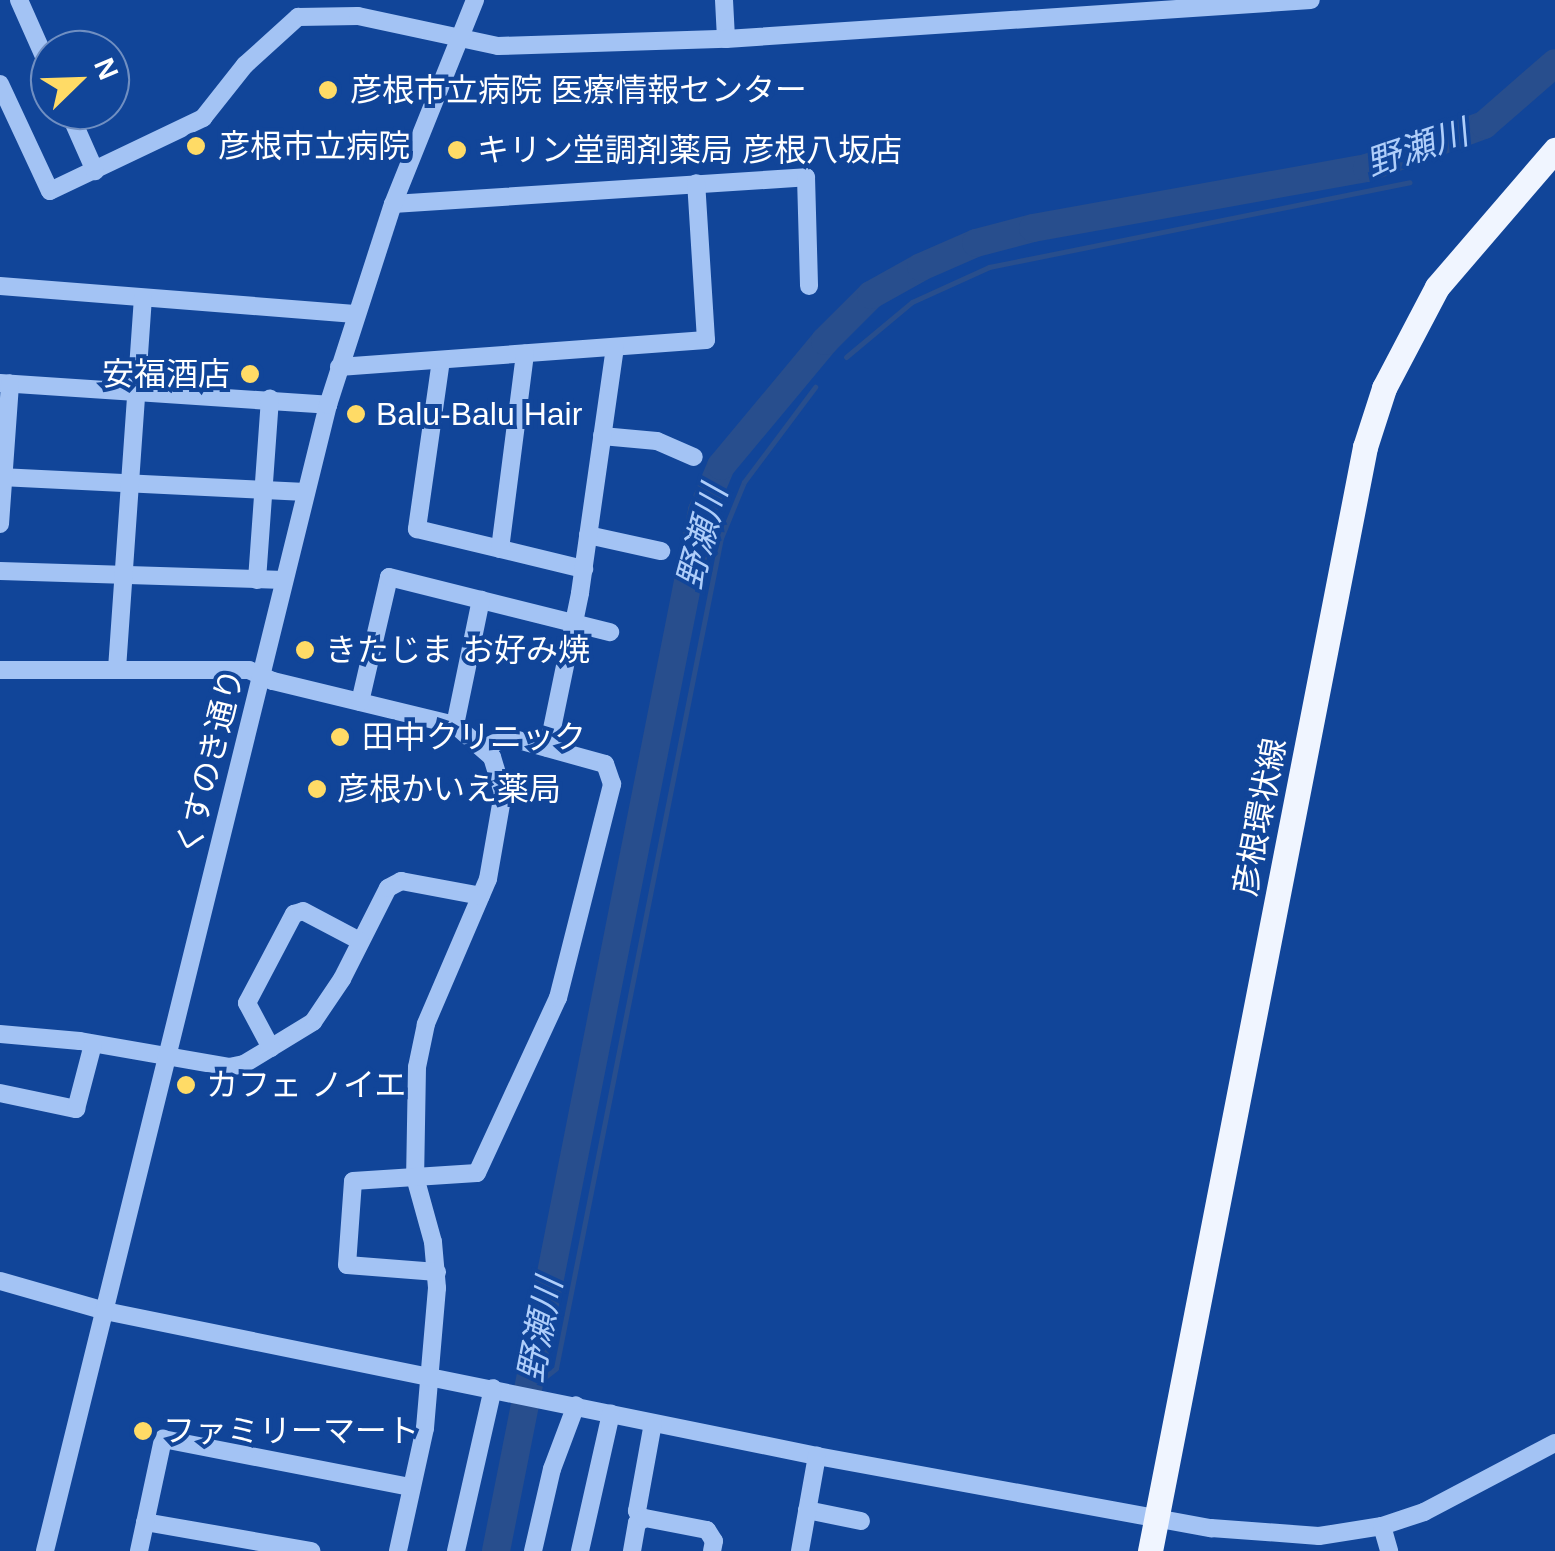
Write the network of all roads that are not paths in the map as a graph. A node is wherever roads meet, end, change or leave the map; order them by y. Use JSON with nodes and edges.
{"nodes":[{"id":1,"x":19,"y":0,"type":"edge"},
{"id":2,"x":475,"y":0,"type":"edge"},
{"id":3,"x":724,"y":0,"type":"edge"},
{"id":4,"x":1311,"y":0,"type":"edge"},
{"id":5,"x":32,"y":30,"type":"edge"},
{"id":6,"x":726,"y":39,"type":"junction"},
{"id":7,"x":460,"y":40,"type":"junction"},
{"id":8,"x":0,"y":84,"type":"edge"},
{"id":9,"x":77,"y":130,"type":"edge"},
{"id":10,"x":1555,"y":150,"type":"edge"},
{"id":11,"x":95,"y":170,"type":"junction"},
{"id":12,"x":696,"y":183,"type":"junction"},
{"id":13,"x":392,"y":204,"type":"junction"},
{"id":14,"x":0,"y":286,"type":"edge"},
{"id":15,"x":809,"y":286,"type":"dead end"},
{"id":16,"x":144,"y":298,"type":"junction"},
{"id":17,"x":355,"y":314,"type":"junction"},
{"id":18,"x":615,"y":347,"type":"junction"},
{"id":19,"x":525,"y":354,"type":"junction"},
{"id":20,"x":441,"y":360,"type":"junction"},
{"id":21,"x":339,"y":367,"type":"junction"},
{"id":22,"x":5,"y":383,"type":"edge"},
{"id":23,"x":137,"y":390,"type":"junction"},
{"id":24,"x":270,"y":398,"type":"junction"},
{"id":25,"x":328,"y":404,"type":"junction"},
{"id":26,"x":602,"y":436,"type":"junction"},
{"id":27,"x":694,"y":457,"type":"dead end"},
{"id":28,"x":2,"y":477,"type":"edge"},
{"id":29,"x":130,"y":483,"type":"junction"},
{"id":30,"x":265,"y":490,"type":"junction"},
{"id":31,"x":306,"y":492,"type":"junction"},
{"id":32,"x":0,"y":524,"type":"edge"},
{"id":33,"x":588,"y":535,"type":"junction"},
{"id":34,"x":500,"y":549,"type":"junction"},
{"id":35,"x":662,"y":551,"type":"dead end"},
{"id":36,"x":584,"y":569,"type":"junction"},
{"id":37,"x":0,"y":572,"type":"edge"},
{"id":38,"x":124,"y":573,"type":"junction"},
{"id":39,"x":257,"y":580,"type":"junction"},
{"id":40,"x":284,"y":580,"type":"junction"},
{"id":41,"x":481,"y":600,"type":"junction"},
{"id":42,"x":574,"y":623,"type":"junction"},
{"id":43,"x":610,"y":632,"type":"dead end"},
{"id":44,"x":117,"y":669,"type":"junction"},
{"id":45,"x":0,"y":670,"type":"edge"},
{"id":46,"x":262,"y":676,"type":"junction"},
{"id":47,"x":360,"y":702,"type":"junction"},
{"id":48,"x":455,"y":726,"type":"junction"},
{"id":49,"x":484,"y":748,"type":"junction"},
{"id":50,"x":548,"y":748,"type":"junction"},
{"id":51,"x":481,"y":896,"type":"junction"},
{"id":52,"x":360,"y":941,"type":"junction"},
{"id":53,"x":0,"y":1034,"type":"edge"},
{"id":54,"x":93,"y":1044,"type":"junction"},
{"id":55,"x":271,"y":1048,"type":"junction"},
{"id":56,"x":168,"y":1056,"type":"junction"},
{"id":57,"x":0,"y":1093,"type":"edge"},
{"id":58,"x":415,"y":1177,"type":"junction"},
{"id":59,"x":437,"y":1272,"type":"junction"},
{"id":60,"x":0,"y":1280,"type":"edge"},
{"id":61,"x":105,"y":1312,"type":"junction"},
{"id":62,"x":431,"y":1375,"type":"junction"},
{"id":63,"x":500,"y":1390,"type":"junction"},
{"id":64,"x":572,"y":1404,"type":"junction"},
{"id":65,"x":610,"y":1414,"type":"junction"},
{"id":66,"x":653,"y":1423,"type":"junction"},
{"id":67,"x":1555,"y":1443,"type":"edge"},
{"id":68,"x":817,"y":1456,"type":"junction"},
{"id":69,"x":411,"y":1487,"type":"junction"},
{"id":70,"x":807,"y":1510,"type":"junction"},
{"id":71,"x":641,"y":1520,"type":"junction"},
{"id":72,"x":1156,"y":1520,"type":"junction"},
{"id":73,"x":861,"y":1521,"type":"dead end"},
{"id":74,"x":145,"y":1522,"type":"junction"},
{"id":75,"x":1382,"y":1526,"type":"junction"},
{"id":76,"x":1298,"y":1534,"type":"junction"},
{"id":77,"x":45,"y":1551,"type":"edge"},
{"id":78,"x":139,"y":1551,"type":"edge"},
{"id":79,"x":311,"y":1551,"type":"edge"},
{"id":80,"x":398,"y":1551,"type":"edge"},
{"id":81,"x":456,"y":1551,"type":"edge"},
{"id":82,"x":533,"y":1551,"type":"edge"},
{"id":83,"x":580,"y":1551,"type":"edge"},
{"id":84,"x":632,"y":1551,"type":"edge"},
{"id":85,"x":712,"y":1551,"type":"edge"},
{"id":86,"x":800,"y":1551,"type":"edge"},
{"id":87,"x":1150,"y":1551,"type":"edge"},
{"id":88,"x":1310,"y":1551,"type":"edge"},
{"id":89,"x":1389,"y":1551,"type":"edge"}],
"edges":[{"from":1,"to":5,"type":"street"},
{"from":2,"to":7,"type":"street","name":"くすのき通り"},
{"from":3,"to":6,"type":"street"},
{"from":4,"to":6,"type":"street"},
{"from":6,"to":7,"type":"street"},
{"from":7,"to":11,"type":"street"},
{"from":7,"to":13,"type":"street","name":"くすのき通り"},
{"from":8,"to":11,"type":"street"},
{"from":9,"to":11,"type":"street"},
{"from":10,"to":72,"type":"main road","name":"彦根環状線"},
{"from":12,"to":13,"type":"street"},
{"from":12,"to":15,"type":"street"},
{"from":12,"to":18,"type":"street"},
{"from":13,"to":17,"type":"street","name":"くすのき通り"},
{"from":14,"to":16,"type":"street"},
{"from":16,"to":17,"type":"street"},
{"from":16,"to":23,"type":"street"},
{"from":17,"to":21,"type":"street","name":"くすのき通り"},
{"from":18,"to":19,"type":"street"},
{"from":18,"to":26,"type":"street"},
{"from":19,"to":20,"type":"street"},
{"from":19,"to":34,"type":"street"},
{"from":20,"to":21,"type":"street"},
{"from":20,"to":34,"type":"street"},
{"from":21,"to":25,"type":"street","name":"くすのき通り"},
{"from":22,"to":23,"type":"street"},
{"from":22,"to":28,"type":"street"},
{"from":23,"to":24,"type":"street"},
{"from":23,"to":29,"type":"street"},
{"from":24,"to":25,"type":"street"},
{"from":24,"to":30,"type":"street"},
{"from":25,"to":31,"type":"street","name":"くすのき通り"},
{"from":26,"to":27,"type":"street"},
{"from":26,"to":33,"type":"street"},
{"from":28,"to":29,"type":"street"},
{"from":28,"to":32,"type":"street"},
{"from":29,"to":30,"type":"street"},
{"from":29,"to":38,"type":"street"},
{"from":30,"to":31,"type":"street"},
{"from":30,"to":39,"type":"street"},
{"from":31,"to":40,"type":"street","name":"くすのき通り"},
{"from":33,"to":35,"type":"street"},
{"from":33,"to":36,"type":"street"},
{"from":34,"to":36,"type":"street"},
{"from":36,"to":42,"type":"street"},
{"from":37,"to":38,"type":"street"},
{"from":38,"to":39,"type":"street"},
{"from":38,"to":44,"type":"street"},
{"from":39,"to":40,"type":"street"},
{"from":40,"to":46,"type":"street","name":"くすのき通り"},
{"from":41,"to":42,"type":"street"},
{"from":41,"to":47,"type":"street"},
{"from":41,"to":48,"type":"street"},
{"from":42,"to":43,"type":"street"},
{"from":42,"to":50,"type":"street"},
{"from":44,"to":45,"type":"street"},
{"from":44,"to":46,"type":"street"},
{"from":46,"to":47,"type":"street"},
{"from":46,"to":56,"type":"street","name":"くすのき通り"},
{"from":47,"to":48,"type":"street"},
{"from":48,"to":49,"type":"street"},
{"from":49,"to":50,"type":"street"},
{"from":49,"to":51,"type":"street"},
{"from":50,"to":58,"type":"street"},
{"from":51,"to":52,"type":"street"},
{"from":51,"to":58,"type":"street"},
{"from":52,"to":55,"type":"street"},
{"from":52,"to":55,"type":"street"},
{"from":53,"to":54,"type":"street"},
{"from":54,"to":56,"type":"street"},
{"from":54,"to":57,"type":"street"},
{"from":55,"to":56,"type":"street"},
{"from":56,"to":61,"type":"street","name":"くすのき通り"},
{"from":58,"to":59,"type":"street"},
{"from":58,"to":59,"type":"street"},
{"from":59,"to":62,"type":"street"},
{"from":60,"to":61,"type":"street"},
{"from":61,"to":62,"type":"street"},
{"from":61,"to":77,"type":"street","name":"くすのき通り"},
{"from":62,"to":63,"type":"street"},
{"from":62,"to":69,"type":"street"},
{"from":63,"to":64,"type":"street"},
{"from":63,"to":81,"type":"street"},
{"from":64,"to":65,"type":"street"},
{"from":64,"to":82,"type":"street"},
{"from":65,"to":66,"type":"street"},
{"from":65,"to":83,"type":"street"},
{"from":66,"to":68,"type":"street"},
{"from":66,"to":71,"type":"street"},
{"from":67,"to":75,"type":"street"},
{"from":68,"to":70,"type":"street"},
{"from":68,"to":72,"type":"street"},
{"from":69,"to":74,"type":"street"},
{"from":69,"to":80,"type":"street"},
{"from":70,"to":73,"type":"street"},
{"from":70,"to":86,"type":"street"},
{"from":71,"to":84,"type":"street"},
{"from":71,"to":85,"type":"street"},
{"from":72,"to":76,"type":"street"},
{"from":72,"to":87,"type":"main road","name":"彦根環状線"},
{"from":74,"to":78,"type":"street"},
{"from":74,"to":79,"type":"street"},
{"from":75,"to":76,"type":"street"},
{"from":75,"to":89,"type":"street"},
{"from":76,"to":88,"type":"street"}]}
